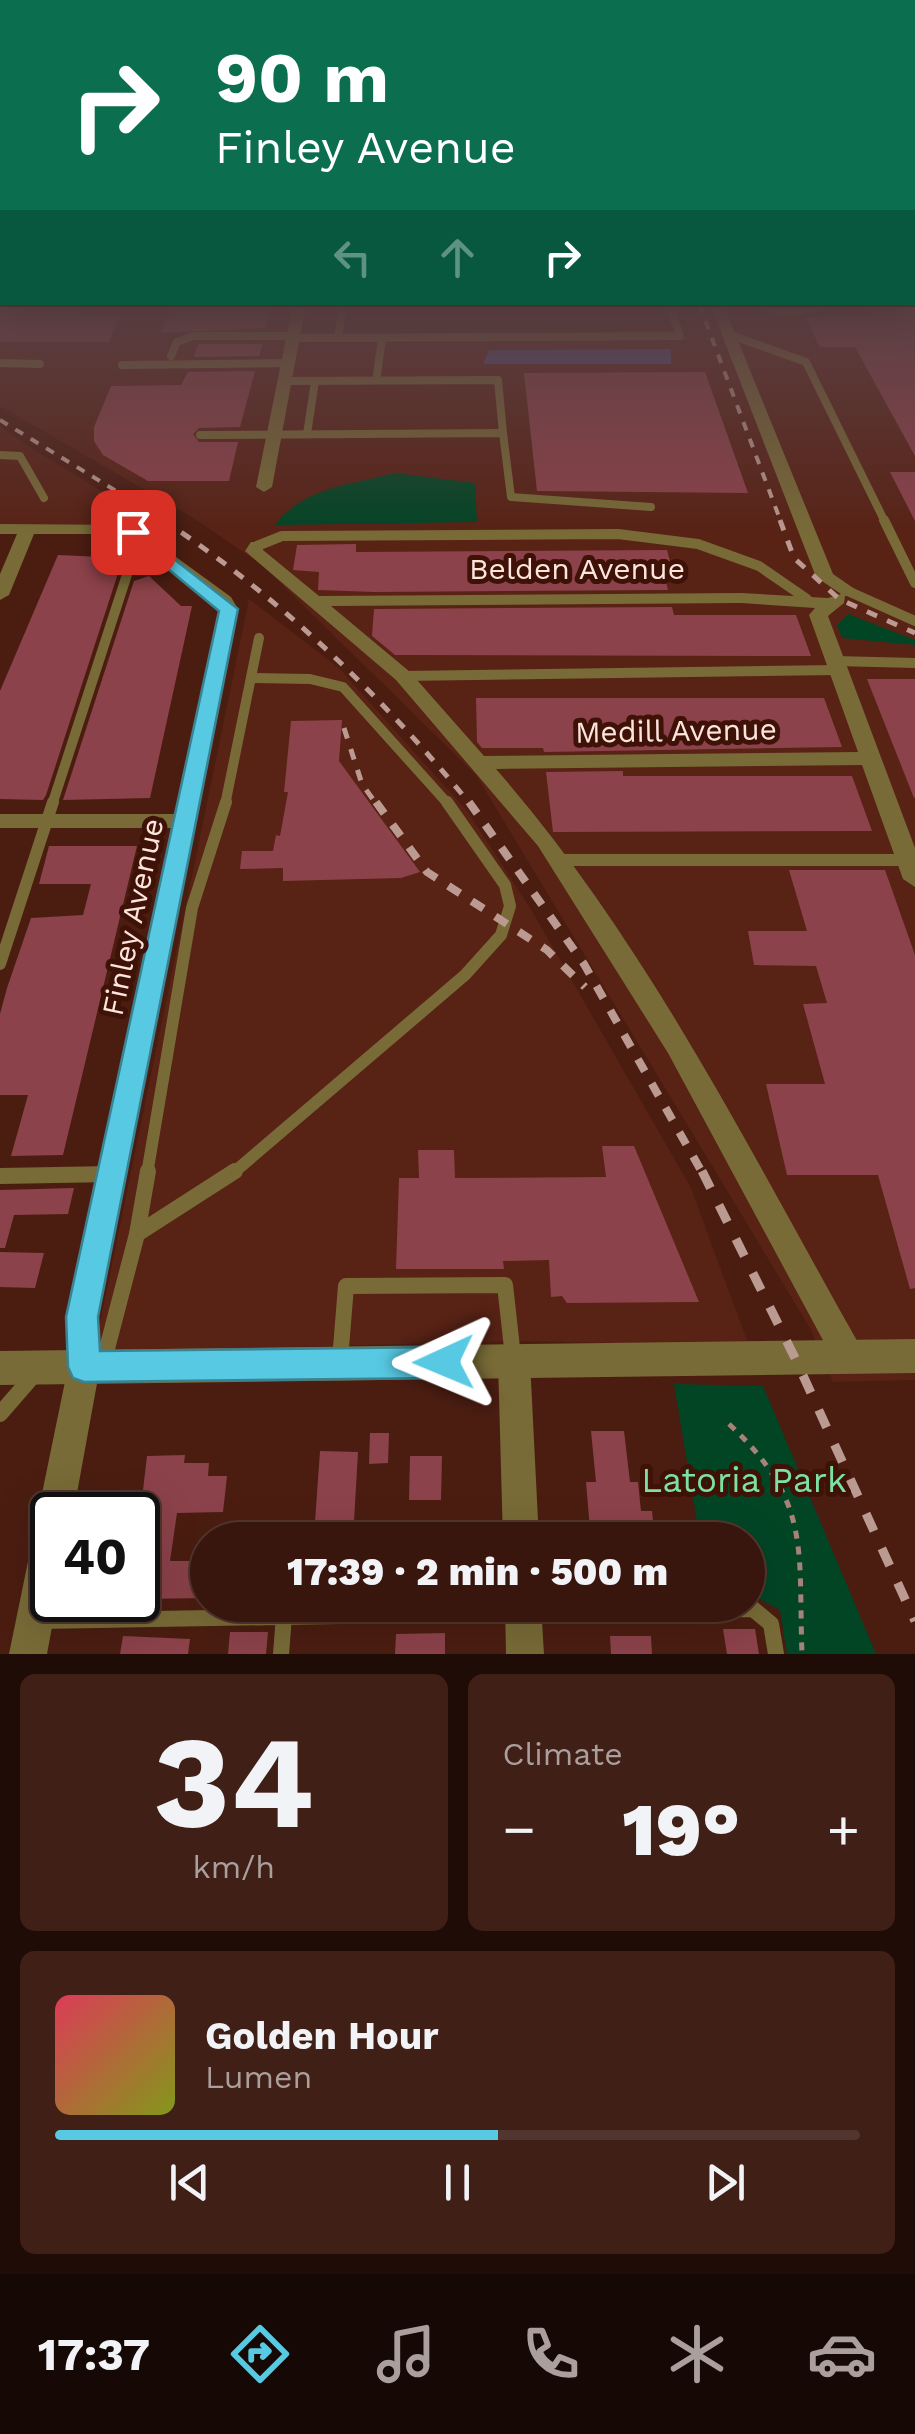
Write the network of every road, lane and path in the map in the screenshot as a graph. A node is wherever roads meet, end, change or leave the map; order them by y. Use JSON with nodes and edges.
{"nodes":[{"id":1,"x":285,"y":381,"type":"edge"},
{"id":2,"x":315,"y":381,"type":"edge"},
{"id":3,"x":498,"y":381,"type":"edge"},
{"id":4,"x":747,"y":381,"type":"edge"},
{"id":5,"x":815,"y":381,"type":"edge"},
{"id":6,"x":503,"y":433,"type":"junction"},
{"id":7,"x":274,"y":434,"type":"junction"},
{"id":8,"x":307,"y":434,"type":"junction"},
{"id":9,"x":200,"y":435,"type":"dead end"},
{"id":10,"x":0,"y":455,"type":"edge"},
{"id":11,"x":264,"y":487,"type":"dead end"},
{"id":12,"x":44,"y":498,"type":"dead end"},
{"id":13,"x":651,"y":507,"type":"dead end"},
{"id":14,"x":0,"y":529,"type":"edge"},
{"id":15,"x":28,"y":529,"type":"junction"},
{"id":16,"x":147,"y":542,"type":"junction"},
{"id":17,"x":257,"y":546,"type":"joint"},
{"id":18,"x":915,"y":583,"type":"edge"},
{"id":19,"x":0,"y":595,"type":"edge"},
{"id":20,"x":841,"y":598,"type":"junction"},
{"id":21,"x":807,"y":599,"type":"junction"},
{"id":22,"x":320,"y":602,"type":"junction"},
{"id":23,"x":915,"y":621,"type":"edge"},
{"id":24,"x":259,"y":638,"type":"dead end"},
{"id":25,"x":915,"y":663,"type":"edge"},
{"id":26,"x":836,"y":666,"type":"junction"},
{"id":27,"x":404,"y":676,"type":"junction"},
{"id":28,"x":250,"y":678,"type":"junction"},
{"id":29,"x":870,"y":758,"type":"junction"},
{"id":30,"x":482,"y":764,"type":"junction"},
{"id":31,"x":187,"y":820,"type":"junction"},
{"id":32,"x":0,"y":821,"type":"edge"},
{"id":33,"x":46,"y":821,"type":"junction"},
{"id":34,"x":557,"y":860,"type":"junction"},
{"id":35,"x":911,"y":869,"type":"edge"},
{"id":36,"x":0,"y":964,"type":"edge"},
{"id":37,"x":112,"y":1174,"type":"junction"},
{"id":38,"x":0,"y":1176,"type":"edge"},
{"id":39,"x":137,"y":1234,"type":"junction"},
{"id":40,"x":915,"y":1356,"type":"edge"},
{"id":41,"x":849,"y":1357,"type":"junction"},
{"id":42,"x":514,"y":1361,"type":"junction"},
{"id":43,"x":340,"y":1364,"type":"junction"},
{"id":44,"x":93,"y":1367,"type":"junction"},
{"id":45,"x":0,"y":1368,"type":"edge"},
{"id":46,"x":40,"y":1368,"type":"junction"},
{"id":47,"x":0,"y":1414,"type":"edge"},
{"id":48,"x":729,"y":1424,"type":"dead end"},
{"id":49,"x":61,"y":1492,"type":"edge"},
{"id":50,"x":520,"y":1522,"type":"edge"},
{"id":51,"x":765,"y":1618,"type":"edge"},
{"id":52,"x":215,"y":1622,"type":"edge"},
{"id":53,"x":284,"y":1622,"type":"edge"},
{"id":54,"x":524,"y":1622,"type":"edge"},
{"id":55,"x":31,"y":1638,"type":"edge"},
{"id":56,"x":281,"y":1654,"type":"edge"},
{"id":57,"x":525,"y":1654,"type":"edge"},
{"id":58,"x":776,"y":1654,"type":"edge"},
{"id":59,"x":802,"y":1654,"type":"edge"}],
"edges":[{"from":1,"to":7,"type":"street"},
{"from":2,"to":8,"type":"lane"},
{"from":3,"to":6,"type":"lane"},
{"from":4,"to":20,"type":"street"},
{"from":5,"to":18,"type":"lane"},
{"from":6,"to":8,"type":"lane"},
{"from":6,"to":13,"type":"lane"},
{"from":7,"to":8,"type":"lane"},
{"from":7,"to":9,"type":"lane"},
{"from":7,"to":11,"type":"street"},
{"from":10,"to":12,"type":"lane"},
{"from":14,"to":15,"type":"street"},
{"from":15,"to":16,"type":"street","name":"Finley Avenue"},
{"from":15,"to":19,"type":"street"},
{"from":16,"to":31,"type":"street","name":"Finley Avenue"},
{"from":16,"to":33,"type":"lane"},
{"from":17,"to":21,"type":"lane"},
{"from":17,"to":22,"type":"street"},
{"from":20,"to":21,"type":"street","name":"Belden Avenue"},
{"from":20,"to":23,"type":"lane"},
{"from":20,"to":26,"type":"street"},
{"from":21,"to":22,"type":"street","name":"Belden Avenue"},
{"from":22,"to":27,"type":"street"},
{"from":24,"to":28,"type":"lane"},
{"from":25,"to":26,"type":"lane"},
{"from":26,"to":27,"type":"lane"},
{"from":26,"to":29,"type":"street"},
{"from":27,"to":30,"type":"street"},
{"from":28,"to":39,"type":"lane"},
{"from":28,"to":39,"type":"lane"},
{"from":29,"to":30,"type":"street","name":"Medill Avenue"},
{"from":29,"to":35,"type":"street"},
{"from":30,"to":34,"type":"street"},
{"from":31,"to":33,"type":"street"},
{"from":31,"to":37,"type":"street","name":"Finley Avenue"},
{"from":32,"to":33,"type":"street"},
{"from":33,"to":36,"type":"lane"},
{"from":34,"to":35,"type":"lane"},
{"from":34,"to":41,"type":"street"},
{"from":37,"to":38,"type":"lane"},
{"from":37,"to":44,"type":"street","name":"Finley Avenue"},
{"from":39,"to":44,"type":"lane"},
{"from":40,"to":41,"type":"street"},
{"from":41,"to":42,"type":"street"},
{"from":42,"to":43,"type":"street"},
{"from":42,"to":43,"type":"lane"},
{"from":42,"to":50,"type":"street"},
{"from":43,"to":44,"type":"street"},
{"from":44,"to":46,"type":"street"},
{"from":44,"to":49,"type":"street","name":"Finley Avenue"},
{"from":45,"to":46,"type":"street"},
{"from":46,"to":47,"type":"lane"},
{"from":48,"to":59,"type":"path"},
{"from":51,"to":58,"type":"lane"},
{"from":52,"to":55,"type":"lane"},
{"from":53,"to":56,"type":"lane"},
{"from":54,"to":57,"type":"street"}]}
